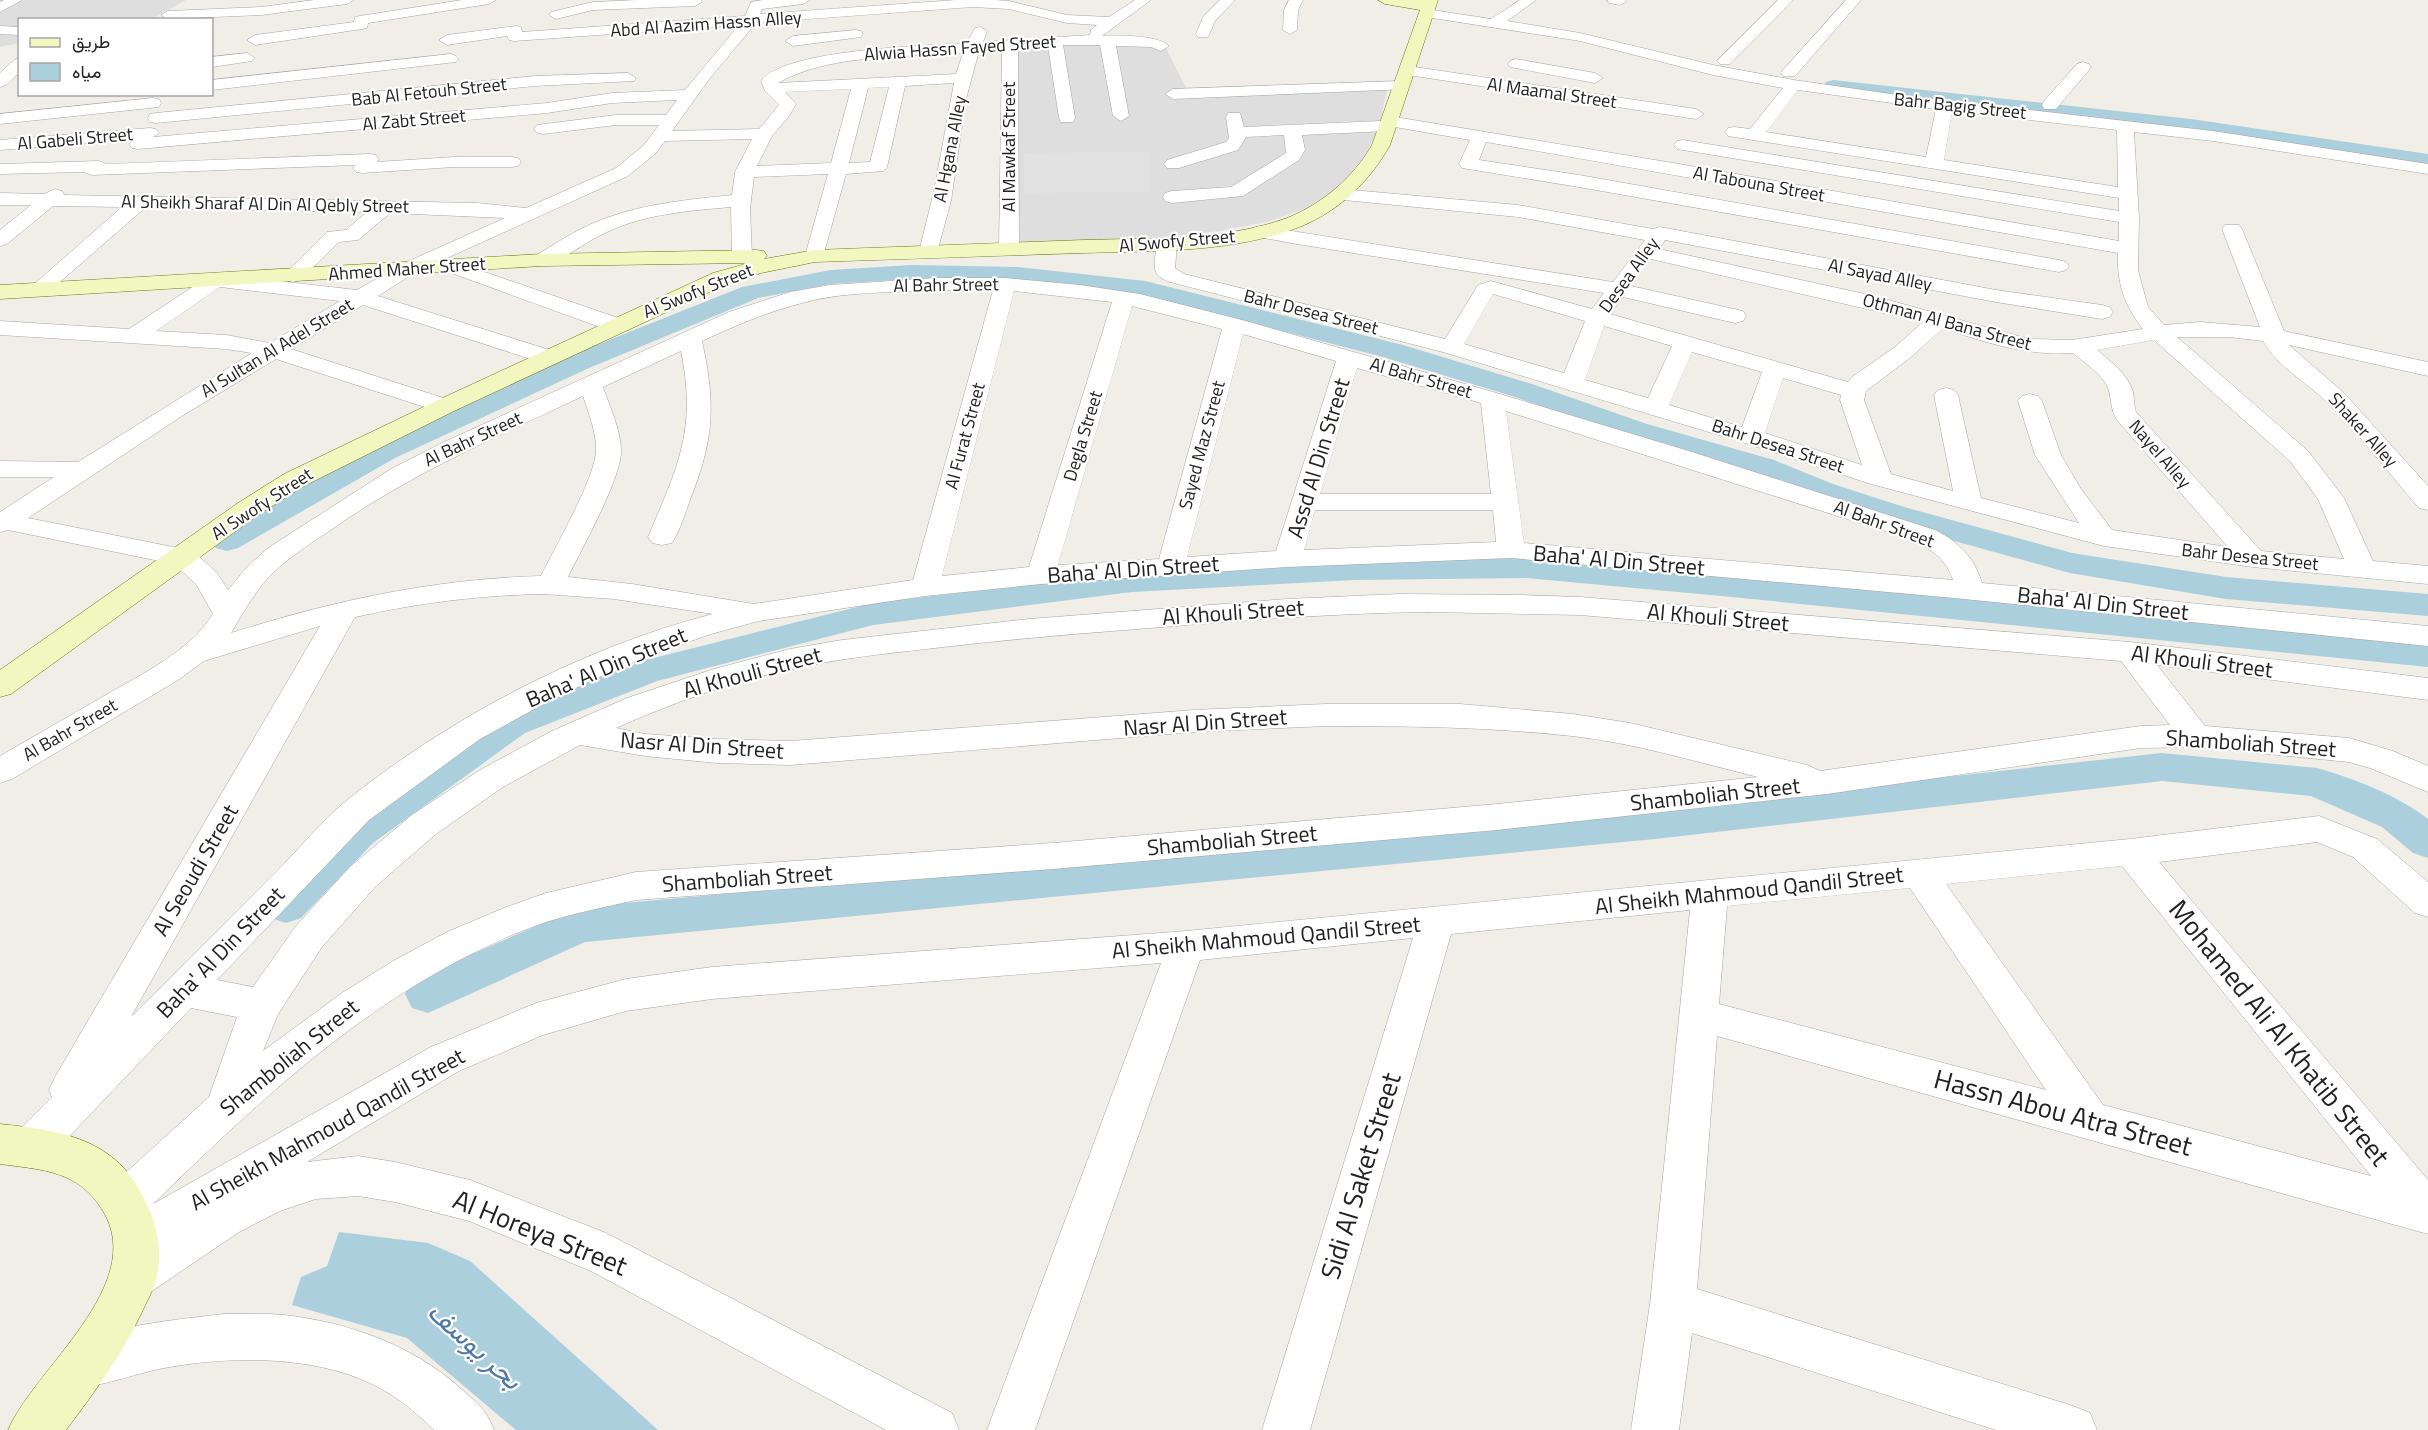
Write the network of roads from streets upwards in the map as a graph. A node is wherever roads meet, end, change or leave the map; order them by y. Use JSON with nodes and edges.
{"nodes":[{"id":1,"x":191,"y":0,"type":"edge"},
{"id":2,"x":489,"y":0,"type":"edge"},
{"id":3,"x":803,"y":0,"type":"edge"},
{"id":4,"x":1144,"y":0,"type":"edge"},
{"id":5,"x":1228,"y":0,"type":"edge"},
{"id":6,"x":1296,"y":0,"type":"edge"},
{"id":7,"x":1385,"y":0,"type":"edge"},
{"id":8,"x":1528,"y":0,"type":"edge"},
{"id":9,"x":1786,"y":0,"type":"edge"},
{"id":10,"x":1854,"y":0,"type":"edge"},
{"id":11,"x":695,"y":1,"type":"edge"},
{"id":12,"x":626,"y":2,"type":"edge"},
{"id":13,"x":976,"y":2,"type":"edge"},
{"id":14,"x":994,"y":3,"type":"junction"},
{"id":15,"x":577,"y":4,"type":"edge"},
{"id":16,"x":928,"y":4,"type":"edge"},
{"id":17,"x":1058,"y":4,"type":"dead end"},
{"id":18,"x":420,"y":5,"type":"edge"},
{"id":19,"x":948,"y":5,"type":"junction"},
{"id":20,"x":1429,"y":7,"type":"edge"},
{"id":21,"x":356,"y":12,"type":"edge"},
{"id":22,"x":1042,"y":13,"type":"junction"},
{"id":23,"x":556,"y":15,"type":"dead end"},
{"id":24,"x":164,"y":17,"type":"edge"},
{"id":25,"x":778,"y":19,"type":"junction"},
{"id":26,"x":510,"y":20,"type":"edge"},
{"id":27,"x":704,"y":20,"type":"junction"},
{"id":28,"x":750,"y":21,"type":"junction"},
{"id":29,"x":1112,"y":22,"type":"junction"},
{"id":30,"x":1496,"y":22,"type":"junction"},
{"id":31,"x":242,"y":27,"type":"dead end"},
{"id":32,"x":0,"y":30,"type":"edge"},
{"id":33,"x":1290,"y":30,"type":"dead end"},
{"id":34,"x":18,"y":31,"type":"edge"},
{"id":35,"x":879,"y":32,"type":"junction"},
{"id":36,"x":1203,"y":34,"type":"dead end"},
{"id":37,"x":255,"y":39,"type":"dead end"},
{"id":38,"x":369,"y":39,"type":"dead end"},
{"id":39,"x":1088,"y":39,"type":"junction"},
{"id":40,"x":1107,"y":40,"type":"junction"},
{"id":41,"x":793,"y":41,"type":"junction"},
{"id":42,"x":1055,"y":41,"type":"junction"},
{"id":43,"x":730,"y":42,"type":"junction"},
{"id":44,"x":707,"y":44,"type":"dead end"},
{"id":45,"x":1010,"y":44,"type":"junction"},
{"id":46,"x":1161,"y":46,"type":"dead end"},
{"id":47,"x":449,"y":47,"type":"junction"},
{"id":48,"x":972,"y":47,"type":"junction"},
{"id":49,"x":922,"y":51,"type":"junction"},
{"id":50,"x":1668,"y":53,"type":"junction"},
{"id":51,"x":247,"y":58,"type":"dead end"},
{"id":52,"x":1725,"y":61,"type":"junction"},
{"id":53,"x":213,"y":62,"type":"edge"},
{"id":54,"x":810,"y":63,"type":"junction"},
{"id":55,"x":18,"y":65,"type":"edge"},
{"id":56,"x":2083,"y":67,"type":"dead end"},
{"id":57,"x":648,"y":77,"type":"dead end"},
{"id":58,"x":963,"y":78,"type":"junction"},
{"id":59,"x":1404,"y":79,"type":"junction"},
{"id":60,"x":1801,"y":80,"type":"junction"},
{"id":61,"x":535,"y":81,"type":"junction"},
{"id":62,"x":897,"y":81,"type":"junction"},
{"id":63,"x":1610,"y":81,"type":"dead end"},
{"id":64,"x":0,"y":82,"type":"edge"},
{"id":65,"x":861,"y":83,"type":"junction"},
{"id":66,"x":213,"y":84,"type":"edge"},
{"id":67,"x":685,"y":85,"type":"junction"},
{"id":68,"x":1504,"y":86,"type":"junction"},
{"id":69,"x":771,"y":88,"type":"junction"},
{"id":70,"x":1229,"y":92,"type":"junction"},
{"id":71,"x":1173,"y":94,"type":"dead end"},
{"id":72,"x":1705,"y":99,"type":"dead end"},
{"id":73,"x":1945,"y":105,"type":"junction"},
{"id":74,"x":2050,"y":105,"type":"junction"},
{"id":75,"x":1121,"y":117,"type":"dead end"},
{"id":76,"x":1067,"y":118,"type":"dead end"},
{"id":77,"x":0,"y":119,"type":"edge"},
{"id":78,"x":149,"y":119,"type":"edge"},
{"id":79,"x":1388,"y":124,"type":"junction"},
{"id":80,"x":1701,"y":124,"type":"junction"},
{"id":81,"x":2125,"y":125,"type":"junction"},
{"id":82,"x":665,"y":128,"type":"junction"},
{"id":83,"x":531,"y":130,"type":"dead end"},
{"id":84,"x":1292,"y":130,"type":"junction"},
{"id":85,"x":1237,"y":132,"type":"junction"},
{"id":86,"x":1460,"y":133,"type":"junction"},
{"id":87,"x":764,"y":134,"type":"junction"},
{"id":88,"x":1755,"y":135,"type":"junction"},
{"id":89,"x":1480,"y":136,"type":"junction"},
{"id":90,"x":0,"y":145,"type":"edge"},
{"id":91,"x":1683,"y":145,"type":"junction"},
{"id":92,"x":1643,"y":146,"type":"dead end"},
{"id":93,"x":2428,"y":158,"type":"edge"},
{"id":94,"x":1173,"y":164,"type":"dead end"},
{"id":95,"x":1934,"y":164,"type":"junction"},
{"id":96,"x":95,"y":168,"type":"junction"},
{"id":97,"x":1673,"y":168,"type":"junction"},
{"id":98,"x":0,"y":169,"type":"edge"},
{"id":99,"x":838,"y":169,"type":"junction"},
{"id":100,"x":2428,"y":169,"type":"edge"},
{"id":101,"x":744,"y":172,"type":"junction"},
{"id":102,"x":1697,"y":173,"type":"junction"},
{"id":103,"x":2127,"y":194,"type":"junction"},
{"id":104,"x":1341,"y":195,"type":"junction"},
{"id":105,"x":1172,"y":197,"type":"dead end"},
{"id":106,"x":0,"y":199,"type":"edge"},
{"id":107,"x":1681,"y":199,"type":"junction"},
{"id":108,"x":47,"y":200,"type":"junction"},
{"id":109,"x":740,"y":200,"type":"junction"},
{"id":110,"x":140,"y":202,"type":"junction"},
{"id":111,"x":386,"y":207,"type":"junction"},
{"id":112,"x":477,"y":209,"type":"junction"},
{"id":113,"x":529,"y":214,"type":"junction"},
{"id":114,"x":2129,"y":218,"type":"junction"},
{"id":115,"x":2232,"y":229,"type":"dead end"},
{"id":116,"x":1260,"y":232,"type":"junction"},
{"id":117,"x":0,"y":240,"type":"edge"},
{"id":118,"x":1655,"y":240,"type":"junction"},
{"id":119,"x":1167,"y":244,"type":"junction"},
{"id":120,"x":1009,"y":249,"type":"junction"},
{"id":121,"x":2128,"y":249,"type":"junction"},
{"id":122,"x":929,"y":252,"type":"junction"},
{"id":123,"x":742,"y":256,"type":"junction"},
{"id":124,"x":815,"y":256,"type":"junction"},
{"id":125,"x":670,"y":258,"type":"junction"},
{"id":126,"x":542,"y":260,"type":"junction"},
{"id":127,"x":450,"y":266,"type":"junction"},
{"id":128,"x":2059,"y":266,"type":"dead end"},
{"id":129,"x":407,"y":269,"type":"junction"},
{"id":130,"x":292,"y":276,"type":"junction"},
{"id":131,"x":216,"y":280,"type":"junction"},
{"id":132,"x":1005,"y":284,"type":"junction"},
{"id":133,"x":39,"y":290,"type":"junction"},
{"id":134,"x":1617,"y":290,"type":"junction"},
{"id":135,"x":0,"y":292,"type":"edge"},
{"id":136,"x":361,"y":297,"type":"junction"},
{"id":137,"x":1124,"y":298,"type":"junction"},
{"id":138,"x":650,"y":310,"type":"junction"},
{"id":139,"x":2102,"y":312,"type":"dead end"},
{"id":140,"x":1735,"y":316,"type":"dead end"},
{"id":141,"x":1597,"y":317,"type":"junction"},
{"id":142,"x":1940,"y":320,"type":"junction"},
{"id":143,"x":616,"y":325,"type":"junction"},
{"id":144,"x":1234,"y":325,"type":"junction"},
{"id":145,"x":0,"y":328,"type":"edge"},
{"id":146,"x":2158,"y":332,"type":"junction"},
{"id":147,"x":135,"y":335,"type":"junction"},
{"id":148,"x":2272,"y":335,"type":"junction"},
{"id":149,"x":690,"y":339,"type":"junction"},
{"id":150,"x":1685,"y":342,"type":"junction"},
{"id":151,"x":2078,"y":346,"type":"junction"},
{"id":152,"x":1451,"y":347,"type":"junction"},
{"id":153,"x":272,"y":350,"type":"junction"},
{"id":154,"x":548,"y":357,"type":"junction"},
{"id":155,"x":1349,"y":357,"type":"junction"},
{"id":156,"x":1775,"y":368,"type":"junction"},
{"id":157,"x":2428,"y":369,"type":"edge"},
{"id":158,"x":1572,"y":383,"type":"junction"},
{"id":159,"x":591,"y":385,"type":"junction"},
{"id":160,"x":1854,"y":391,"type":"junction"},
{"id":161,"x":1946,"y":394,"type":"dead end"},
{"id":162,"x":1492,"y":399,"type":"junction"},
{"id":163,"x":2030,"y":401,"type":"dead end"},
{"id":164,"x":445,"y":406,"type":"junction"},
{"id":165,"x":1655,"y":408,"type":"junction"},
{"id":166,"x":1750,"y":437,"type":"junction"},
{"id":167,"x":0,"y":469,"type":"edge"},
{"id":168,"x":82,"y":470,"type":"junction"},
{"id":169,"x":1880,"y":479,"type":"junction"},
{"id":170,"x":1304,"y":502,"type":"junction"},
{"id":171,"x":1505,"y":502,"type":"junction"},
{"id":172,"x":2428,"y":502,"type":"edge"},
{"id":173,"x":1969,"y":503,"type":"junction"},
{"id":174,"x":2,"y":523,"type":"edge"},
{"id":175,"x":662,"y":537,"type":"dead end"},
{"id":176,"x":2104,"y":538,"type":"junction"},
{"id":177,"x":1512,"y":550,"type":"junction"},
{"id":178,"x":183,"y":557,"type":"junction"},
{"id":179,"x":1287,"y":559,"type":"junction"},
{"id":180,"x":2253,"y":559,"type":"junction"},
{"id":181,"x":1171,"y":565,"type":"junction"},
{"id":182,"x":2361,"y":569,"type":"junction"},
{"id":183,"x":1041,"y":575,"type":"junction"},
{"id":184,"x":2428,"y":575,"type":"edge"},
{"id":185,"x":550,"y":586,"type":"junction"},
{"id":186,"x":925,"y":587,"type":"junction"},
{"id":187,"x":1970,"y":590,"type":"junction"},
{"id":188,"x":345,"y":609,"type":"junction"},
{"id":189,"x":759,"y":612,"type":"junction"},
{"id":190,"x":228,"y":614,"type":"junction"},
{"id":191,"x":2428,"y":636,"type":"edge"},
{"id":192,"x":2130,"y":652,"type":"junction"},
{"id":193,"x":194,"y":654,"type":"junction"},
{"id":194,"x":0,"y":686,"type":"edge"},
{"id":195,"x":2428,"y":689,"type":"edge"},
{"id":196,"x":578,"y":733,"type":"junction"},
{"id":197,"x":2196,"y":736,"type":"junction"},
{"id":198,"x":0,"y":771,"type":"edge"},
{"id":199,"x":2428,"y":780,"type":"edge"},
{"id":200,"x":1827,"y":782,"type":"junction"},
{"id":201,"x":2130,"y":852,"type":"junction"},
{"id":202,"x":1918,"y":873,"type":"junction"},
{"id":203,"x":1710,"y":894,"type":"junction"},
{"id":204,"x":2428,"y":903,"type":"edge"},
{"id":205,"x":1437,"y":921,"type":"junction"},
{"id":206,"x":1186,"y":946,"type":"junction"},
{"id":207,"x":183,"y":990,"type":"junction"},
{"id":208,"x":262,"y":1005,"type":"junction"},
{"id":209,"x":1700,"y":1015,"type":"junction"},
{"id":210,"x":227,"y":1104,"type":"junction"},
{"id":211,"x":2090,"y":1121,"type":"junction"},
{"id":212,"x":25,"y":1141,"type":"edge"},
{"id":213,"x":2428,"y":1213,"type":"edge"},
{"id":214,"x":131,"y":1239,"type":"junction"},
{"id":215,"x":1673,"y":1304,"type":"junction"},
{"id":216,"x":87,"y":1362,"type":"junction"},
{"id":217,"x":34,"y":1430,"type":"edge"},
{"id":218,"x":470,"y":1430,"type":"edge"},
{"id":219,"x":935,"y":1430,"type":"edge"},
{"id":220,"x":1011,"y":1430,"type":"edge"},
{"id":221,"x":1286,"y":1430,"type":"edge"},
{"id":222,"x":1655,"y":1430,"type":"edge"},
{"id":223,"x":2073,"y":1430,"type":"edge"}],
"edges":[{"from":1,"to":24,"type":"street"},
{"from":2,"to":18,"type":"street"},
{"from":3,"to":28,"type":"street","name":"Al Sultan Al Adel Street"},
{"from":4,"to":29,"type":"street"},
{"from":5,"to":36,"type":"street"},
{"from":6,"to":33,"type":"street"},
{"from":7,"to":20,"type":"street"},
{"from":8,"to":30,"type":"street"},
{"from":9,"to":52,"type":"street"},
{"from":10,"to":60,"type":"street"},
{"from":11,"to":12,"type":"street"},
{"from":11,"to":27,"type":"street"},
{"from":12,"to":15,"type":"street"},
{"from":13,"to":14,"type":"street","name":"Abd Al Aazim Hassn Alley"},
{"from":13,"to":19,"type":"street","name":"Abd Al Aazim Hassn Alley"},
{"from":14,"to":22,"type":"street","name":"Abd Al Aazim Hassn Alley"},
{"from":14,"to":48,"type":"street","name":"Al Hgana Alley"},
{"from":15,"to":23,"type":"street"},
{"from":16,"to":19,"type":"street","name":"Abd Al Aazim Hassn Alley"},
{"from":16,"to":35,"type":"street","name":"Abd Al Aazim Hassn Alley"},
{"from":17,"to":22,"type":"street"},
{"from":18,"to":21,"type":"street"},
{"from":18,"to":47,"type":"street"},
{"from":19,"to":49,"type":"street"},
{"from":20,"to":30,"type":"street","name":"Bahr Bagig Street"},
{"from":20,"to":59,"type":"street","name":"Al Swofy Street"},
{"from":21,"to":24,"type":"street"},
{"from":21,"to":31,"type":"street"},
{"from":21,"to":37,"type":"street"},
{"from":21,"to":38,"type":"street"},
{"from":22,"to":29,"type":"street","name":"Abd Al Aazim Hassn Alley"},
{"from":25,"to":28,"type":"street","name":"Abd Al Aazim Hassn Alley"},
{"from":25,"to":35,"type":"street","name":"Abd Al Aazim Hassn Alley"},
{"from":25,"to":41,"type":"street"},
{"from":26,"to":27,"type":"street","name":"Abd Al Aazim Hassn Alley"},
{"from":26,"to":47,"type":"street","name":"Abd Al Aazim Hassn Alley"},
{"from":26,"to":61,"type":"street"},
{"from":27,"to":28,"type":"street","name":"Abd Al Aazim Hassn Alley"},
{"from":28,"to":43,"type":"street","name":"Al Sultan Al Adel Street"},
{"from":29,"to":39,"type":"street"},
{"from":30,"to":50,"type":"street","name":"Bahr Bagig Street"},
{"from":32,"to":34,"type":"street"},
{"from":35,"to":41,"type":"street"},
{"from":35,"to":49,"type":"street","name":"Alwia Hassn Fayed Street"},
{"from":35,"to":54,"type":"street","name":"Alwia Hassn Fayed Street"},
{"from":39,"to":40,"type":"street","name":"Alwia Hassn Fayed Street"},
{"from":39,"to":42,"type":"street","name":"Alwia Hassn Fayed Street"},
{"from":40,"to":46,"type":"street","name":"Alwia Hassn Fayed Street"},
{"from":40,"to":75,"type":"street"},
{"from":41,"to":54,"type":"street"},
{"from":42,"to":45,"type":"street","name":"Alwia Hassn Fayed Street"},
{"from":42,"to":76,"type":"street"},
{"from":43,"to":44,"type":"street"},
{"from":43,"to":67,"type":"street","name":"Al Sultan Al Adel Street"},
{"from":45,"to":48,"type":"street","name":"Alwia Hassn Fayed Street"},
{"from":45,"to":120,"type":"street","name":"Al Mawkaf Street"},
{"from":47,"to":66,"type":"street","name":"Abd Al Aazim Hassn Alley"},
{"from":48,"to":49,"type":"street","name":"Alwia Hassn Fayed Street"},
{"from":48,"to":58,"type":"street","name":"Al Hgana Alley"},
{"from":50,"to":52,"type":"street","name":"Bahr Bagig Street"},
{"from":50,"to":60,"type":"street","name":"Bahr Bagig Street"},
{"from":51,"to":53,"type":"street"},
{"from":52,"to":60,"type":"street","name":"Bahr Bagig Street"},
{"from":54,"to":69,"type":"street","name":"Alwia Hassn Fayed Street"},
{"from":55,"to":64,"type":"street"},
{"from":56,"to":74,"type":"street"},
{"from":57,"to":61,"type":"street","name":"Bab Al Fetouh Street"},
{"from":58,"to":62,"type":"street"},
{"from":58,"to":122,"type":"street","name":"Al Hgana Alley"},
{"from":59,"to":68,"type":"street","name":"Al Maamal Street"},
{"from":59,"to":70,"type":"street","name":"Al Maamal Street"},
{"from":59,"to":79,"type":"street","name":"Al Swofy Street"},
{"from":60,"to":73,"type":"street","name":"Bahr Bagig Street"},
{"from":60,"to":74,"type":"street","name":"Bahr Bagig Street"},
{"from":60,"to":88,"type":"street"},
{"from":61,"to":78,"type":"street","name":"Bab Al Fetouh Street"},
{"from":62,"to":65,"type":"street"},
{"from":62,"to":99,"type":"street"},
{"from":63,"to":68,"type":"street"},
{"from":65,"to":69,"type":"street"},
{"from":65,"to":99,"type":"street"},
{"from":67,"to":78,"type":"street","name":"Al Zabt Street"},
{"from":67,"to":82,"type":"street","name":"Al Sultan Al Adel Street"},
{"from":68,"to":80,"type":"street","name":"Al Maamal Street"},
{"from":69,"to":87,"type":"street"},
{"from":70,"to":71,"type":"street","name":"Al Maamal Street"},
{"from":70,"to":85,"type":"street"},
{"from":72,"to":80,"type":"street"},
{"from":73,"to":81,"type":"street","name":"Bahr Bagig Street"},
{"from":73,"to":95,"type":"street"},
{"from":74,"to":93,"type":"street","name":"Bahr Bagig Street"},
{"from":77,"to":78,"type":"street"},
{"from":78,"to":90,"type":"street","name":"Al Gabeli Street"},
{"from":78,"to":96,"type":"street"},
{"from":79,"to":84,"type":"street","name":"Al Tabouna Street"},
{"from":79,"to":86,"type":"street","name":"Al Tabouna Street"},
{"from":79,"to":104,"type":"street","name":"Al Swofy Street"},
{"from":80,"to":88,"type":"street","name":"Al Maamal Street"},
{"from":80,"to":91,"type":"street"},
{"from":81,"to":100,"type":"street","name":"Bahr Bagig Street"},
{"from":81,"to":103,"type":"street"},
{"from":82,"to":83,"type":"street"},
{"from":82,"to":87,"type":"street"},
{"from":82,"to":113,"type":"street","name":"Al Sultan Al Adel Street"},
{"from":84,"to":85,"type":"street","name":"Al Tabouna Street"},
{"from":84,"to":105,"type":"street"},
{"from":85,"to":94,"type":"street"},
{"from":86,"to":89,"type":"street","name":"Al Tabouna Street"},
{"from":86,"to":92,"type":"street"},
{"from":87,"to":101,"type":"street"},
{"from":88,"to":95,"type":"street","name":"Al Maamal Street"},
{"from":89,"to":97,"type":"street","name":"Al Tabouna Street"},
{"from":89,"to":107,"type":"street"},
{"from":91,"to":97,"type":"street"},
{"from":91,"to":114,"type":"street"},
{"from":95,"to":103,"type":"street","name":"Al Maamal Street"},
{"from":96,"to":98,"type":"street"},
{"from":96,"to":108,"type":"street"},
{"from":96,"to":112,"type":"street"},
{"from":97,"to":102,"type":"street","name":"Al Tabouna Street"},
{"from":99,"to":101,"type":"street"},
{"from":99,"to":124,"type":"street"},
{"from":101,"to":109,"type":"street"},
{"from":102,"to":107,"type":"street","name":"Desea Alley"},
{"from":102,"to":121,"type":"street","name":"Al Tabouna Street"},
{"from":103,"to":114,"type":"street"},
{"from":104,"to":116,"type":"street","name":"Al Swofy Street"},
{"from":104,"to":118,"type":"street"},
{"from":106,"to":108,"type":"street","name":"Al Sheikh Sharaf Al Din Al Qebly Street"},
{"from":107,"to":118,"type":"street","name":"Desea Alley"},
{"from":107,"to":128,"type":"street"},
{"from":108,"to":110,"type":"street","name":"Al Sheikh Sharaf Al Din Al Qebly Street"},
{"from":108,"to":117,"type":"street"},
{"from":109,"to":123,"type":"street"},
{"from":109,"to":126,"type":"street"},
{"from":110,"to":111,"type":"street","name":"Al Sheikh Sharaf Al Din Al Qebly Street"},
{"from":110,"to":133,"type":"street"},
{"from":111,"to":112,"type":"street","name":"Al Sheikh Sharaf Al Din Al Qebly Street"},
{"from":111,"to":130,"type":"street"},
{"from":112,"to":113,"type":"street","name":"Al Sheikh Sharaf Al Din Al Qebly Street"},
{"from":113,"to":129,"type":"street","name":"Al Sultan Al Adel Street"},
{"from":114,"to":121,"type":"street"},
{"from":115,"to":148,"type":"street","name":"Shaker Alley"},
{"from":116,"to":119,"type":"street","name":"Al Swofy Street"},
{"from":116,"to":134,"type":"street"},
{"from":118,"to":134,"type":"street","name":"Desea Alley"},
{"from":118,"to":139,"type":"street","name":"Al Sayad Alley"},
{"from":118,"to":142,"type":"street","name":"Othman Al Bana Street"},
{"from":119,"to":120,"type":"street","name":"Al Swofy Street"},
{"from":119,"to":152,"type":"street","name":"Bahr Desea Street"},
{"from":120,"to":122,"type":"street","name":"Al Swofy Street"},
{"from":121,"to":146,"type":"street"},
{"from":122,"to":124,"type":"street","name":"Al Swofy Street"},
{"from":123,"to":124,"type":"street","name":"Ahmed Maher Street"},
{"from":123,"to":125,"type":"street","name":"Ahmed Maher Street"},
{"from":124,"to":138,"type":"street","name":"Al Swofy Street"},
{"from":125,"to":126,"type":"street","name":"Ahmed Maher Street"},
{"from":125,"to":138,"type":"street"},
{"from":126,"to":127,"type":"street","name":"Ahmed Maher Street"},
{"from":127,"to":129,"type":"street","name":"Ahmed Maher Street"},
{"from":127,"to":143,"type":"street"},
{"from":129,"to":130,"type":"street","name":"Ahmed Maher Street"},
{"from":129,"to":136,"type":"street","name":"Al Sultan Al Adel Street"},
{"from":130,"to":131,"type":"street","name":"Ahmed Maher Street"},
{"from":131,"to":133,"type":"street","name":"Ahmed Maher Street"},
{"from":131,"to":136,"type":"street"},
{"from":131,"to":147,"type":"street"},
{"from":132,"to":137,"type":"street","name":"Al Bahr Street"},
{"from":132,"to":149,"type":"street","name":"Al Bahr Street"},
{"from":132,"to":186,"type":"street","name":"Al Furat Street"},
{"from":133,"to":135,"type":"street","name":"Ahmed Maher Street"},
{"from":134,"to":140,"type":"street"},
{"from":134,"to":141,"type":"street","name":"Desea Alley"},
{"from":136,"to":153,"type":"street","name":"Al Sultan Al Adel Street"},
{"from":136,"to":154,"type":"street"},
{"from":137,"to":144,"type":"street","name":"Al Bahr Street"},
{"from":137,"to":183,"type":"street","name":"Degla Street"},
{"from":138,"to":143,"type":"street","name":"Al Swofy Street"},
{"from":141,"to":150,"type":"street"},
{"from":141,"to":152,"type":"street"},
{"from":141,"to":158,"type":"street","name":"Desea Alley"},
{"from":142,"to":151,"type":"street","name":"Othman Al Bana Street"},
{"from":142,"to":160,"type":"street"},
{"from":143,"to":154,"type":"street","name":"Al Swofy Street"},
{"from":144,"to":155,"type":"street","name":"Al Bahr Street"},
{"from":144,"to":181,"type":"street","name":"Sayed Maz Street"},
{"from":145,"to":147,"type":"street"},
{"from":146,"to":148,"type":"street","name":"Othman Al Bana Street"},
{"from":146,"to":151,"type":"street","name":"Othman Al Bana Street"},
{"from":146,"to":182,"type":"street"},
{"from":147,"to":153,"type":"street"},
{"from":148,"to":157,"type":"street","name":"Othman Al Bana Street"},
{"from":148,"to":172,"type":"street","name":"Shaker Alley"},
{"from":149,"to":159,"type":"street","name":"Al Bahr Street"},
{"from":149,"to":175,"type":"street"},
{"from":150,"to":156,"type":"street"},
{"from":150,"to":165,"type":"street"},
{"from":151,"to":180,"type":"street","name":"Nayel Alley"},
{"from":152,"to":158,"type":"street","name":"Bahr Desea Street"},
{"from":153,"to":164,"type":"street"},
{"from":153,"to":168,"type":"street","name":"Al Sultan Al Adel Street"},
{"from":154,"to":164,"type":"street","name":"Al Swofy Street"},
{"from":155,"to":162,"type":"street","name":"Al Bahr Street"},
{"from":155,"to":170,"type":"street","name":"Assd Al Din Street"},
{"from":156,"to":160,"type":"street"},
{"from":156,"to":166,"type":"street"},
{"from":158,"to":165,"type":"street","name":"Bahr Desea Street"},
{"from":159,"to":185,"type":"street"},
{"from":159,"to":190,"type":"street","name":"Al Bahr Street"},
{"from":160,"to":169,"type":"street"},
{"from":161,"to":173,"type":"street"},
{"from":162,"to":171,"type":"street"},
{"from":162,"to":187,"type":"street","name":"Al Bahr Street"},
{"from":163,"to":176,"type":"street"},
{"from":164,"to":178,"type":"street","name":"Al Swofy Street"},
{"from":165,"to":166,"type":"street","name":"Bahr Desea Street"},
{"from":166,"to":169,"type":"street","name":"Bahr Desea Street"},
{"from":167,"to":168,"type":"street"},
{"from":168,"to":174,"type":"street","name":"Al Sultan Al Adel Street"},
{"from":169,"to":173,"type":"street","name":"Bahr Desea Street"},
{"from":170,"to":171,"type":"street"},
{"from":170,"to":179,"type":"street","name":"Assd Al Din Street"},
{"from":171,"to":177,"type":"street"},
{"from":173,"to":176,"type":"street","name":"Bahr Desea Street"},
{"from":174,"to":178,"type":"street"},
{"from":176,"to":180,"type":"street","name":"Bahr Desea Street"},
{"from":177,"to":179,"type":"street","name":"Baha' Al Din Street"},
{"from":177,"to":187,"type":"street","name":"Baha' Al Din Street"},
{"from":178,"to":190,"type":"street"},
{"from":178,"to":194,"type":"street","name":"Al Swofy Street"},
{"from":179,"to":181,"type":"street","name":"Baha' Al Din Street"},
{"from":180,"to":182,"type":"street","name":"Bahr Desea Street"},
{"from":181,"to":183,"type":"street","name":"Baha' Al Din Street"},
{"from":182,"to":184,"type":"street","name":"Bahr Desea Street"},
{"from":183,"to":186,"type":"street","name":"Baha' Al Din Street"},
{"from":185,"to":188,"type":"street"},
{"from":185,"to":189,"type":"street"},
{"from":186,"to":189,"type":"street","name":"Baha' Al Din Street"},
{"from":187,"to":191,"type":"street","name":"Baha' Al Din Street"},
{"from":188,"to":193,"type":"street"},
{"from":188,"to":212,"type":"street","name":"Al Seoudi Street"},
{"from":189,"to":207,"type":"street","name":"Baha' Al Din Street"},
{"from":190,"to":193,"type":"street","name":"Al Bahr Street"},
{"from":192,"to":195,"type":"street","name":"Al Khouli Street"},
{"from":192,"to":196,"type":"street","name":"Al Khouli Street"},
{"from":192,"to":197,"type":"street"},
{"from":193,"to":198,"type":"street","name":"Al Bahr Street"},
{"from":196,"to":200,"type":"street","name":"Nasr Al Din Street"},
{"from":196,"to":208,"type":"street","name":"Al Khouli Street"},
{"from":197,"to":199,"type":"street","name":"Shamboliah Street"},
{"from":197,"to":200,"type":"street","name":"Shamboliah Street"},
{"from":200,"to":210,"type":"street","name":"Shamboliah Street"},
{"from":201,"to":202,"type":"street","name":"Al Sheikh Mahmoud Qandil Street"},
{"from":201,"to":204,"type":"street","name":"Al Sheikh Mahmoud Qandil Street"},
{"from":201,"to":213,"type":"street","name":"Mohamed Ali Al Khatib Street"},
{"from":202,"to":203,"type":"street","name":"Al Sheikh Mahmoud Qandil Street"},
{"from":202,"to":211,"type":"street"},
{"from":203,"to":205,"type":"street","name":"Al Sheikh Mahmoud Qandil Street"},
{"from":203,"to":209,"type":"street"},
{"from":205,"to":206,"type":"street","name":"Al Sheikh Mahmoud Qandil Street"},
{"from":205,"to":221,"type":"street","name":"Sidi Al Saket Street"},
{"from":206,"to":214,"type":"street","name":"Al Sheikh Mahmoud Qandil Street"},
{"from":206,"to":220,"type":"street"},
{"from":207,"to":208,"type":"street"},
{"from":207,"to":212,"type":"street","name":"Baha' Al Din Street"},
{"from":208,"to":210,"type":"street","name":"Al Khouli Street"},
{"from":209,"to":211,"type":"street","name":"Hassn Abou Atra Street"},
{"from":209,"to":215,"type":"street"},
{"from":210,"to":214,"type":"street","name":"Shamboliah Street"},
{"from":211,"to":213,"type":"street","name":"Hassn Abou Atra Street"},
{"from":212,"to":214,"type":"street"},
{"from":214,"to":216,"type":"street"},
{"from":214,"to":219,"type":"street","name":"Al Horeya Street"},
{"from":215,"to":222,"type":"street"},
{"from":215,"to":223,"type":"street"},
{"from":216,"to":217,"type":"street"},
{"from":216,"to":218,"type":"street"}]}
